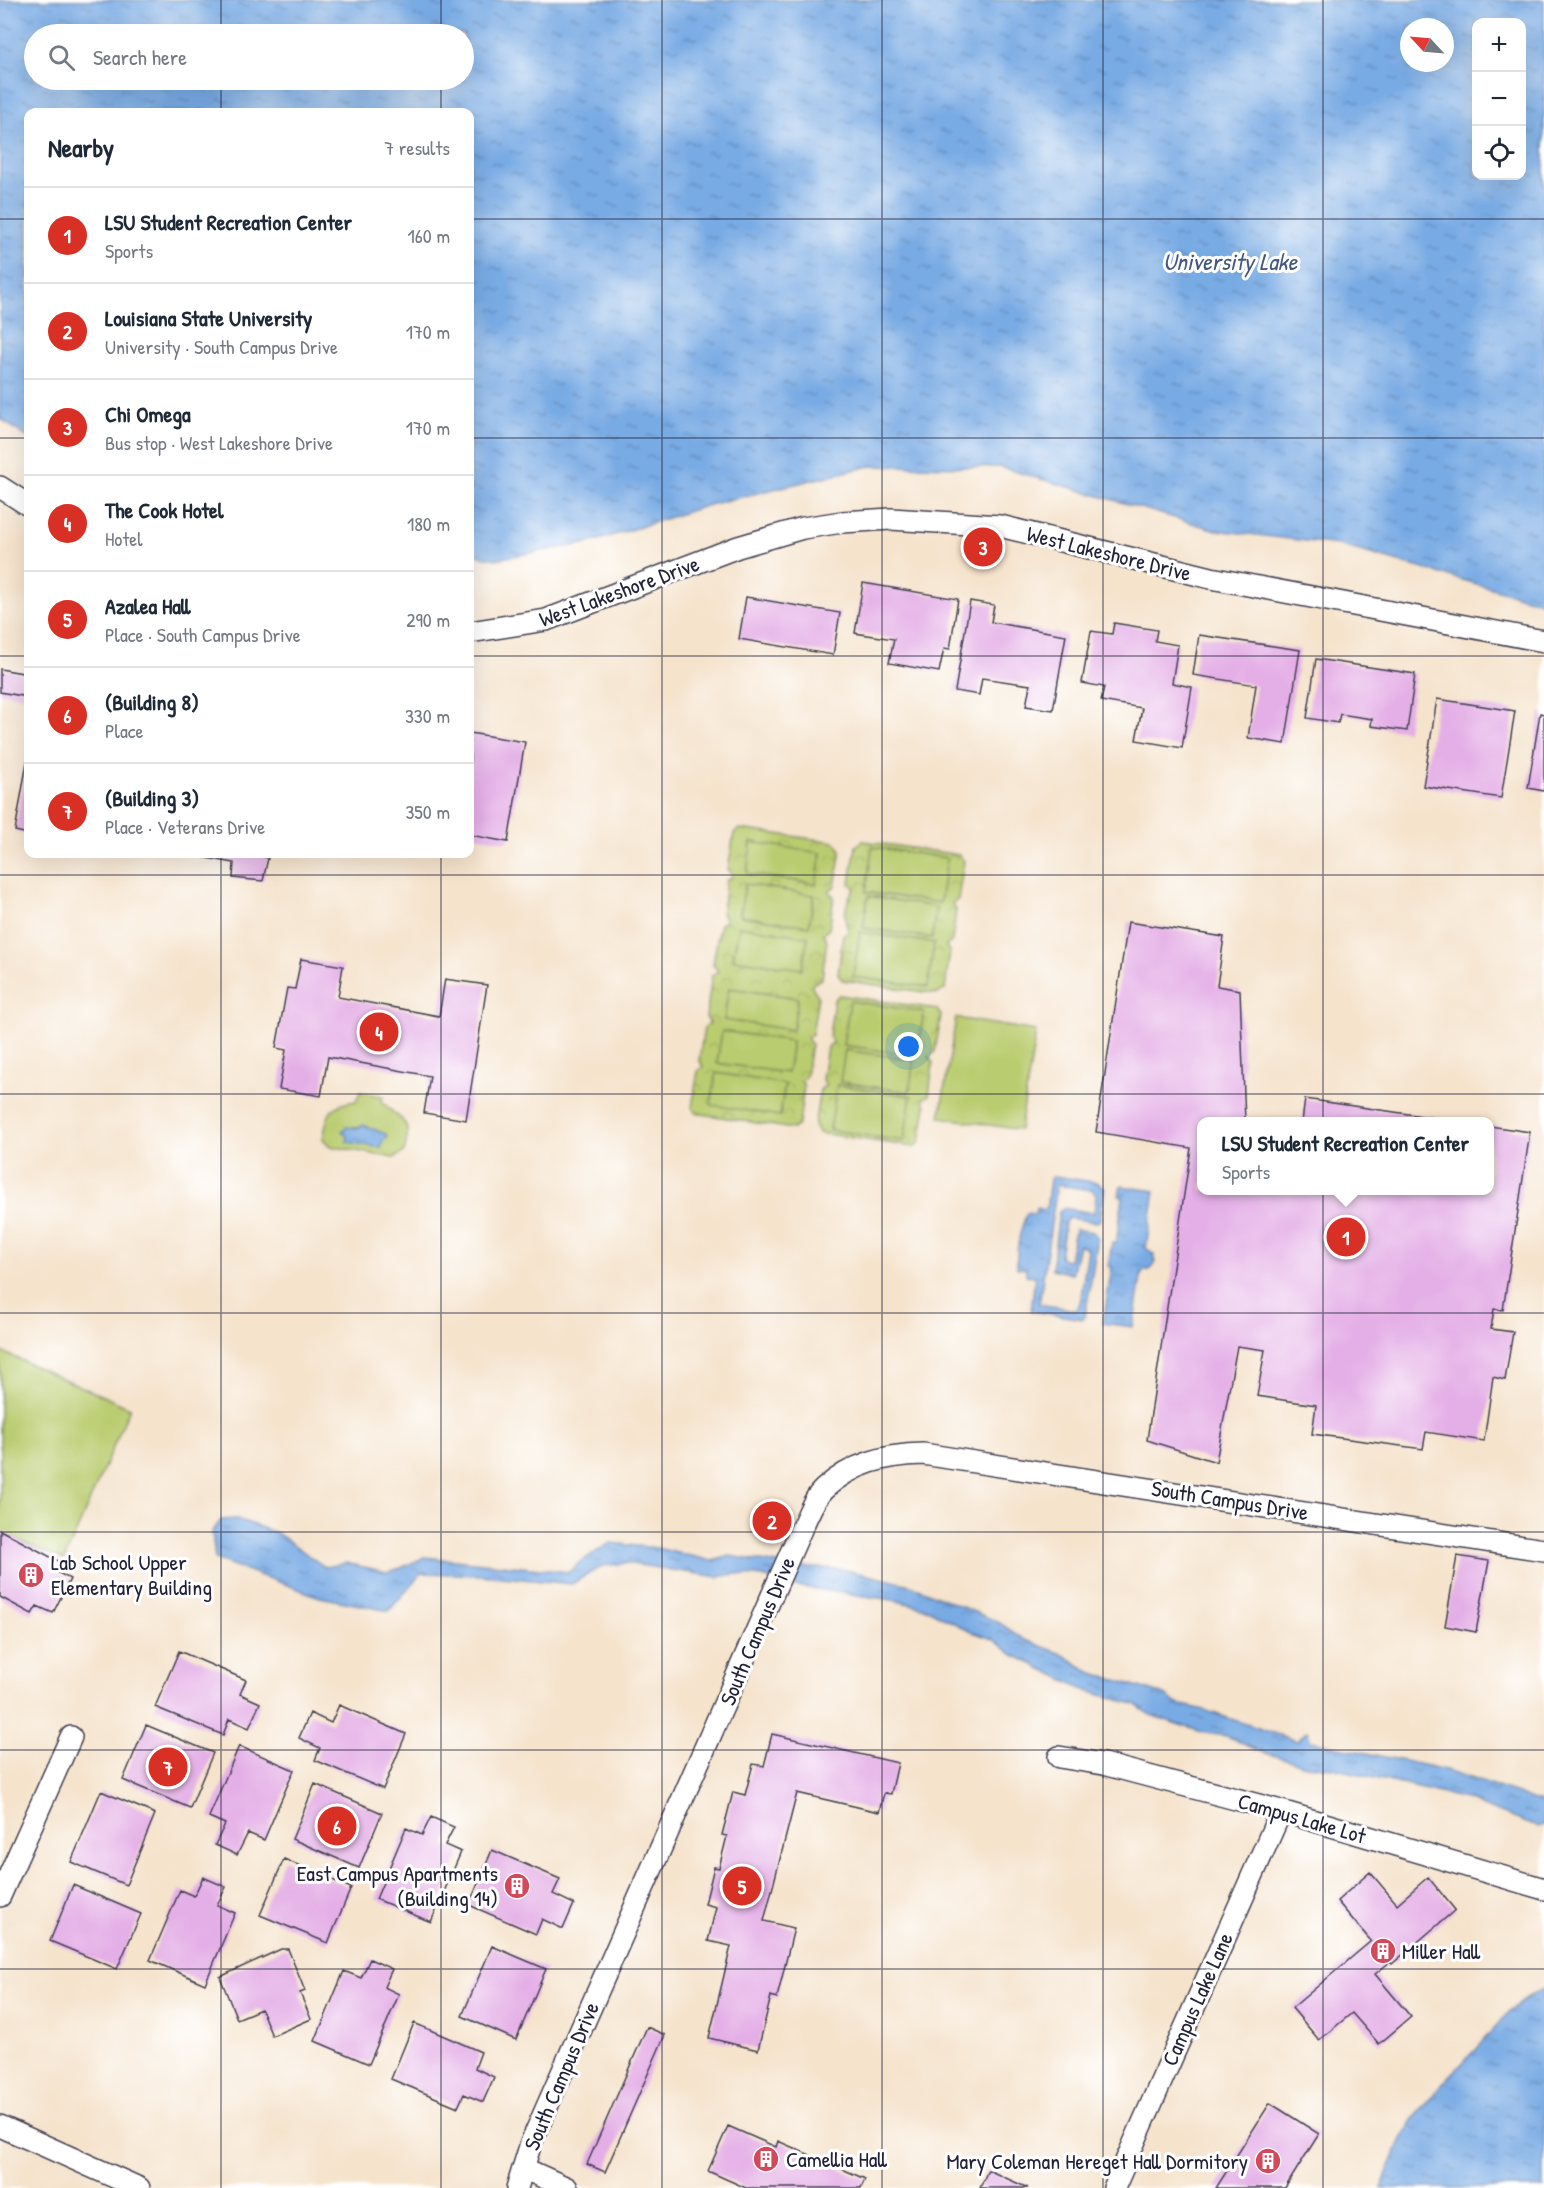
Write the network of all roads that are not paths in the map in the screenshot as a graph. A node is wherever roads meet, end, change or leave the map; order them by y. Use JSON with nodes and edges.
{"nodes":[{"id":1,"x":0,"y":487,"type":"edge"},
{"id":2,"x":24,"y":502,"type":"edge"},
{"id":3,"x":474,"y":631,"type":"edge"},
{"id":4,"x":1544,"y":641,"type":"edge"},
{"id":5,"x":1544,"y":1550,"type":"edge"},
{"id":6,"x":71,"y":1737,"type":"dead end"},
{"id":7,"x":1059,"y":1757,"type":"dead end"},
{"id":8,"x":1281,"y":1810,"type":"junction"},
{"id":9,"x":1544,"y":1889,"type":"edge"},
{"id":10,"x":0,"y":1896,"type":"edge"},
{"id":11,"x":0,"y":2126,"type":"edge"},
{"id":12,"x":523,"y":2168,"type":"junction"},
{"id":13,"x":139,"y":2188,"type":"edge"},
{"id":14,"x":517,"y":2188,"type":"edge"},
{"id":15,"x":567,"y":2188,"type":"edge"},
{"id":16,"x":1114,"y":2188,"type":"edge"}],
"edges":[{"from":1,"to":2,"type":"street"},
{"from":3,"to":4,"type":"street","name":"West Lakeshore Drive"},
{"from":5,"to":12,"type":"street","name":"South Campus Drive"},
{"from":6,"to":10,"type":"street"},
{"from":7,"to":8,"type":"street","name":"Campus Lake Lot"},
{"from":8,"to":9,"type":"street","name":"Campus Lake Lot"},
{"from":8,"to":16,"type":"street","name":"Campus Lake Lane"},
{"from":11,"to":13,"type":"street"},
{"from":12,"to":14,"type":"street","name":"South Campus Drive"},
{"from":12,"to":15,"type":"street"}]}
